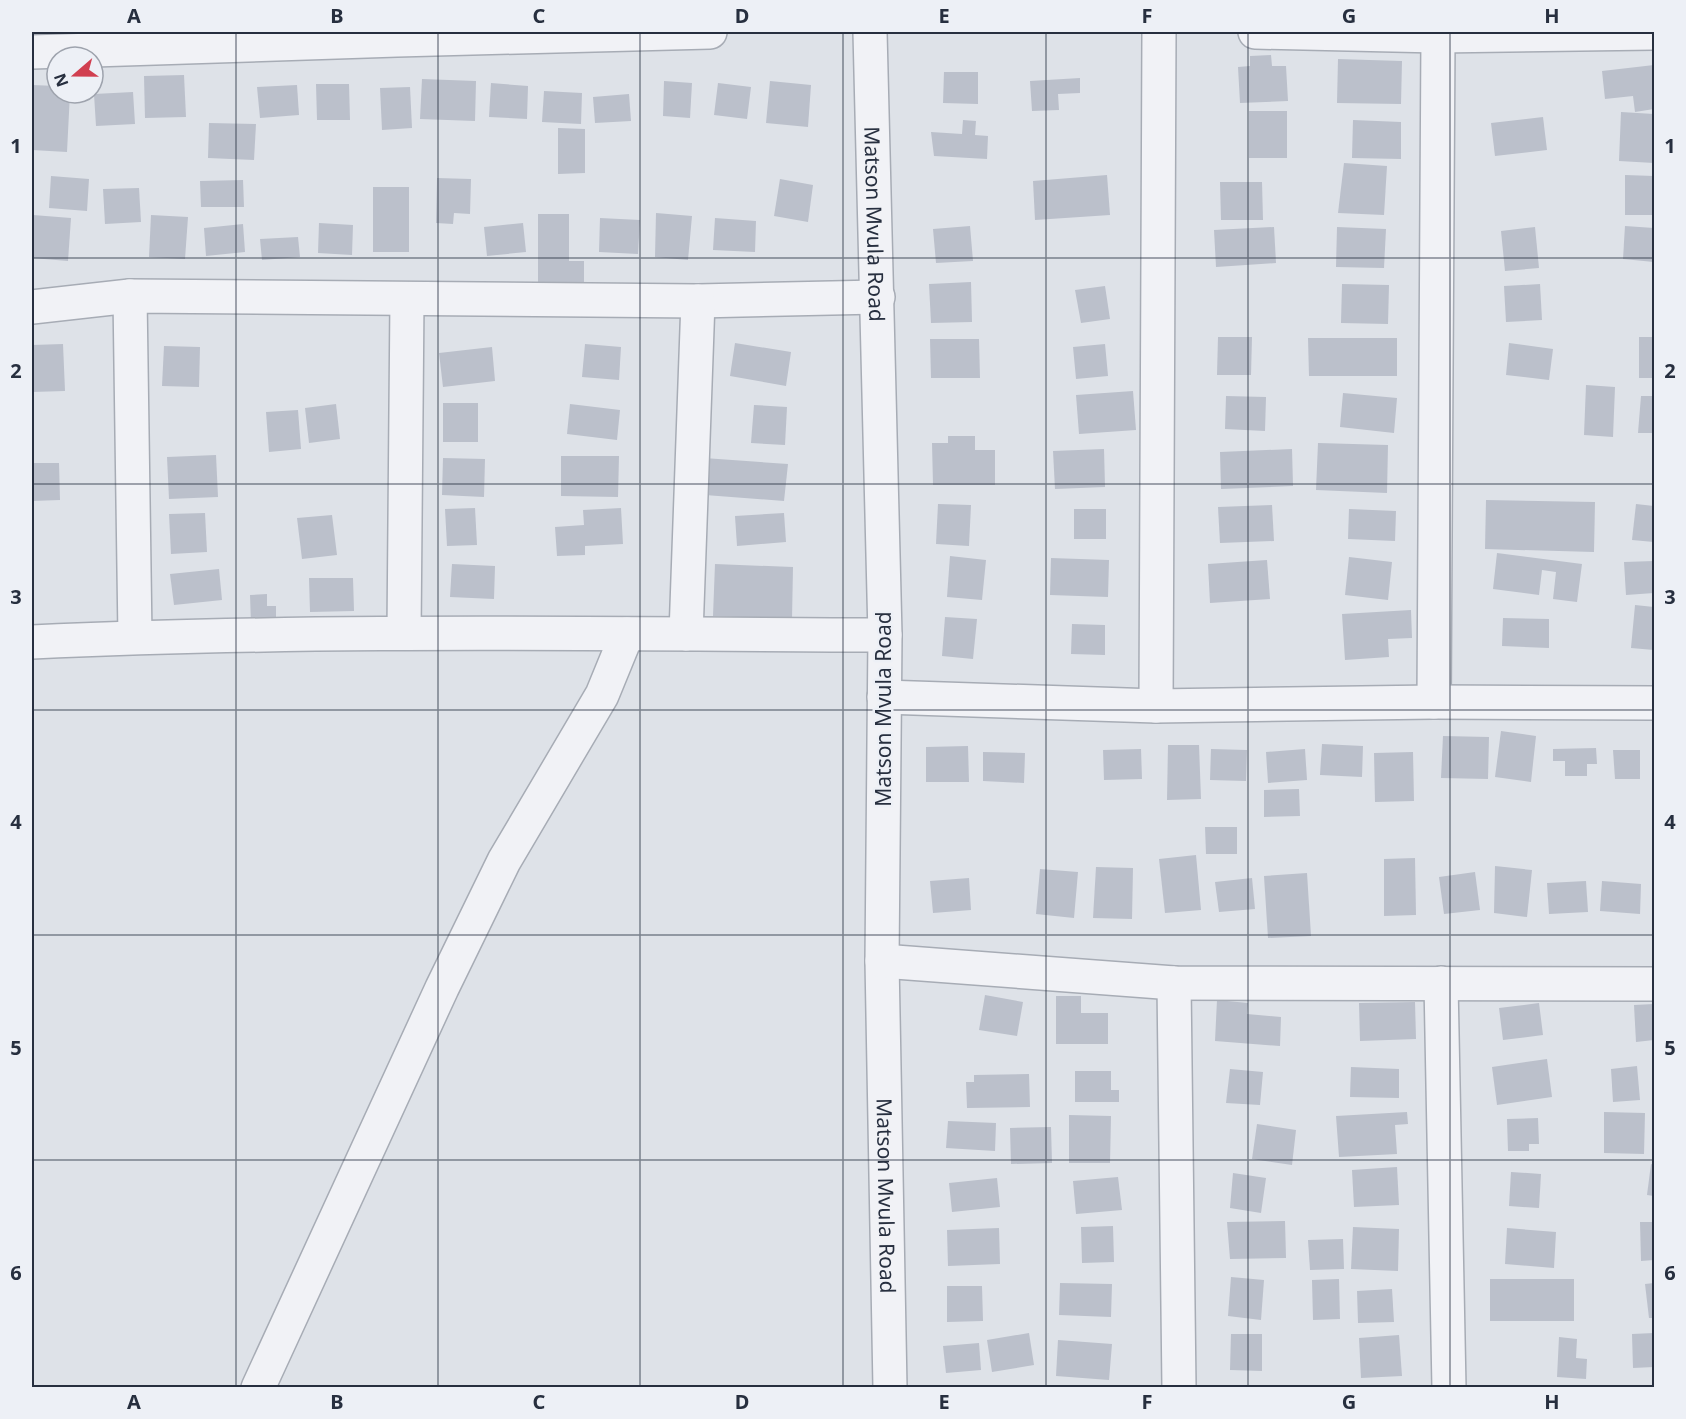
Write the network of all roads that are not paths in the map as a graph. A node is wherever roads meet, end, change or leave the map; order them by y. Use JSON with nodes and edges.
{"nodes":[{"id":1,"x":691,"y":32,"type":"edge"},
{"id":2,"x":870,"y":32,"type":"edge"},
{"id":3,"x":1159,"y":32,"type":"edge"},
{"id":4,"x":1255,"y":32,"type":"edge"},
{"id":5,"x":1654,"y":33,"type":"edge"},
{"id":6,"x":397,"y":36,"type":"edge"},
{"id":7,"x":1438,"y":36,"type":"junction"},
{"id":8,"x":102,"y":41,"type":"edge"},
{"id":9,"x":32,"y":52,"type":"edge"},
{"id":10,"x":130,"y":296,"type":"junction"},
{"id":11,"x":878,"y":297,"type":"junction"},
{"id":12,"x":407,"y":299,"type":"junction"},
{"id":13,"x":698,"y":301,"type":"junction"},
{"id":14,"x":32,"y":307,"type":"edge"},
{"id":15,"x":404,"y":633,"type":"junction"},
{"id":16,"x":627,"y":634,"type":"junction"},
{"id":17,"x":686,"y":634,"type":"junction"},
{"id":18,"x":885,"y":635,"type":"junction"},
{"id":19,"x":135,"y":637,"type":"junction"},
{"id":20,"x":32,"y":642,"type":"edge"},
{"id":21,"x":884,"y":697,"type":"junction"},
{"id":22,"x":1434,"y":702,"type":"junction"},
{"id":23,"x":1654,"y":703,"type":"edge"},
{"id":24,"x":1156,"y":706,"type":"junction"},
{"id":25,"x":882,"y":961,"type":"junction"},
{"id":26,"x":1174,"y":983,"type":"junction"},
{"id":27,"x":1441,"y":983,"type":"junction"},
{"id":28,"x":1654,"y":984,"type":"edge"},
{"id":29,"x":258,"y":1388,"type":"edge"},
{"id":30,"x":890,"y":1388,"type":"edge"},
{"id":31,"x":1179,"y":1388,"type":"edge"},
{"id":32,"x":1449,"y":1388,"type":"edge"}],
"edges":[{"from":1,"to":6,"type":"street"},
{"from":2,"to":11,"type":"street","name":"Matson Mvula Road"},
{"from":3,"to":24,"type":"street"},
{"from":4,"to":7,"type":"street"},
{"from":5,"to":7,"type":"street"},
{"from":6,"to":8,"type":"street"},
{"from":7,"to":22,"type":"street"},
{"from":8,"to":9,"type":"street"},
{"from":10,"to":12,"type":"street"},
{"from":10,"to":14,"type":"street"},
{"from":10,"to":19,"type":"street"},
{"from":11,"to":13,"type":"street"},
{"from":11,"to":18,"type":"street","name":"Matson Mvula Road"},
{"from":12,"to":13,"type":"street"},
{"from":12,"to":15,"type":"street"},
{"from":13,"to":17,"type":"street"},
{"from":15,"to":16,"type":"street"},
{"from":15,"to":19,"type":"street"},
{"from":16,"to":17,"type":"street"},
{"from":16,"to":29,"type":"street"},
{"from":17,"to":18,"type":"street"},
{"from":18,"to":21,"type":"street","name":"Matson Mvula Road"},
{"from":19,"to":20,"type":"street"},
{"from":21,"to":24,"type":"street"},
{"from":21,"to":25,"type":"street","name":"Matson Mvula Road"},
{"from":22,"to":23,"type":"street"},
{"from":22,"to":24,"type":"street"},
{"from":25,"to":26,"type":"street"},
{"from":25,"to":30,"type":"street","name":"Matson Mvula Road"},
{"from":26,"to":27,"type":"street"},
{"from":26,"to":31,"type":"street"},
{"from":27,"to":28,"type":"street"},
{"from":27,"to":32,"type":"street"}]}
